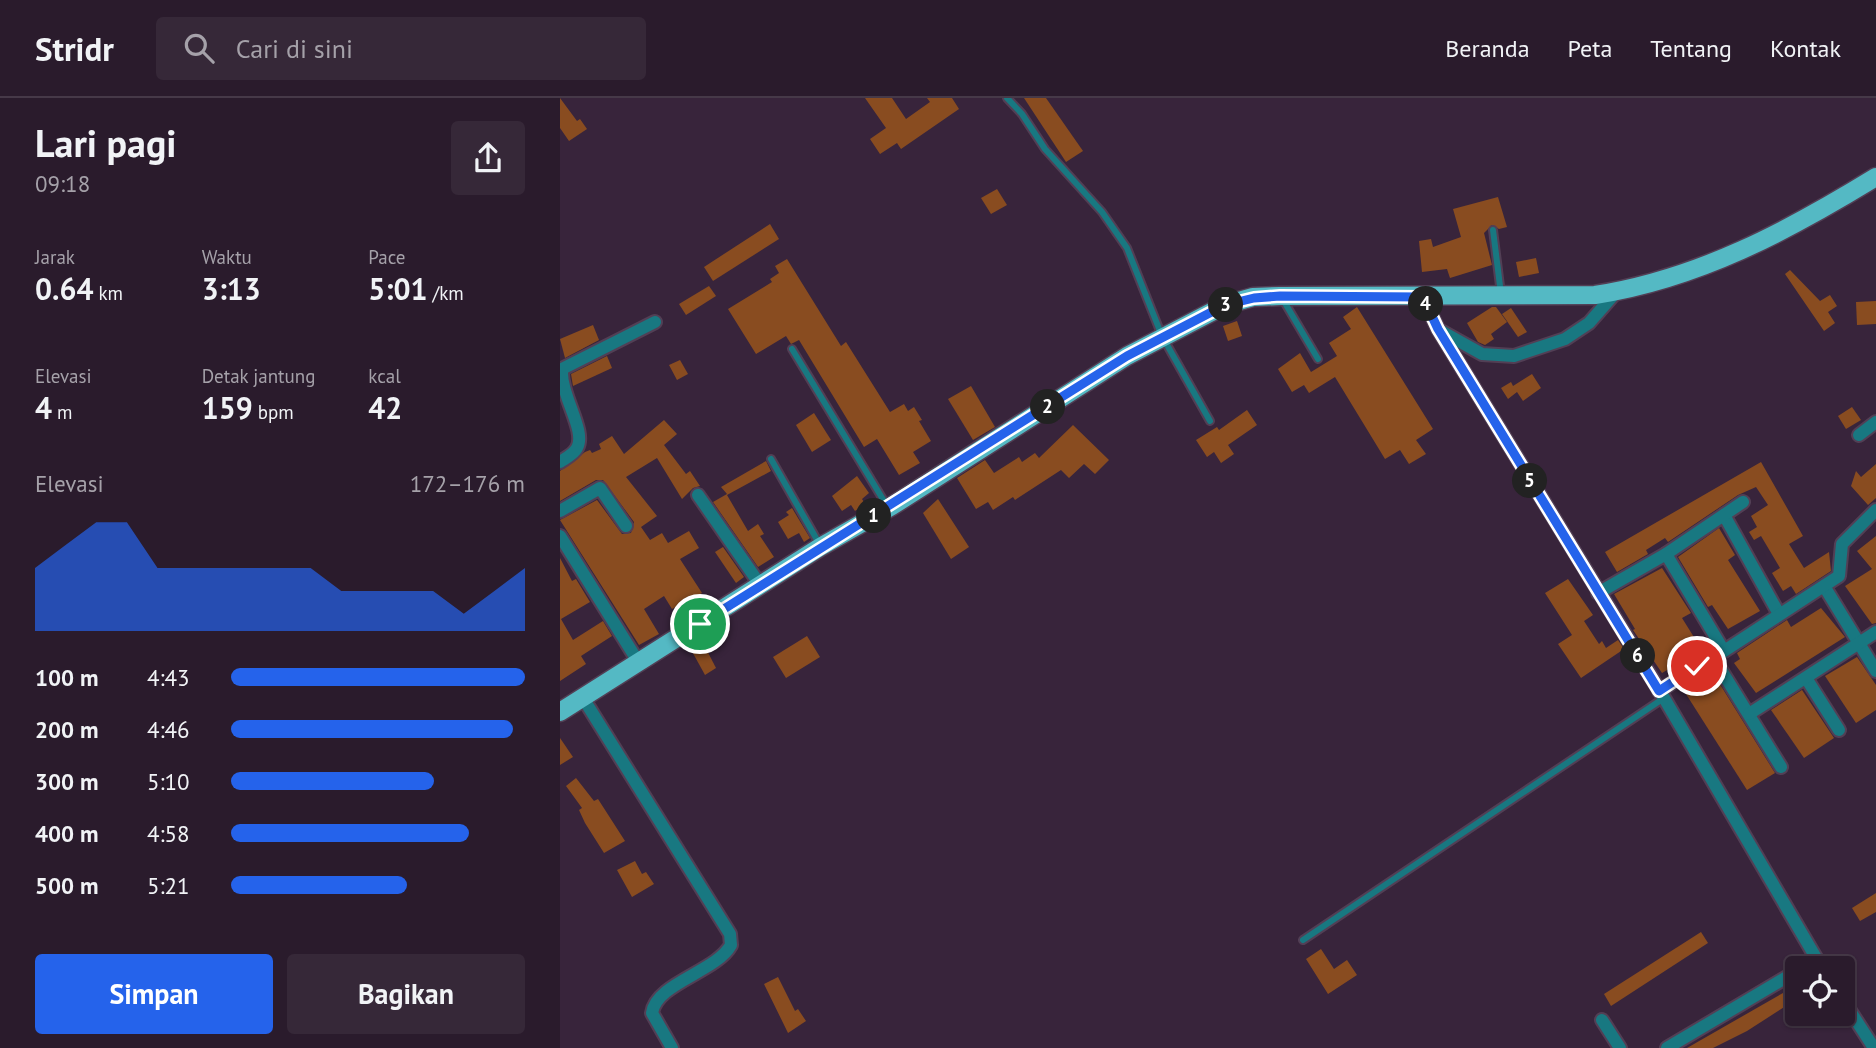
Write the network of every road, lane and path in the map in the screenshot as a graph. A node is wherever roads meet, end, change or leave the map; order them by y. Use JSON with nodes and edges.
{"nodes":[{"id":1,"x":1007,"y":98,"type":"edge"},
{"id":2,"x":1876,"y":177,"type":"edge"},
{"id":3,"x":1493,"y":230,"type":"dead end"},
{"id":4,"x":1616,"y":291,"type":"junction"},
{"id":5,"x":1501,"y":295,"type":"junction"},
{"id":6,"x":1280,"y":296,"type":"junction"},
{"id":7,"x":1423,"y":297,"type":"junction"},
{"id":8,"x":655,"y":322,"type":"dead end"},
{"id":9,"x":1438,"y":329,"type":"junction"},
{"id":10,"x":1162,"y":336,"type":"junction"},
{"id":11,"x":792,"y":349,"type":"dead end"},
{"id":12,"x":1318,"y":359,"type":"dead end"},
{"id":13,"x":1210,"y":421,"type":"dead end"},
{"id":14,"x":1876,"y":422,"type":"edge"},
{"id":15,"x":1860,"y":435,"type":"dead end"},
{"id":16,"x":771,"y":459,"type":"dead end"},
{"id":17,"x":560,"y":462,"type":"edge"},
{"id":18,"x":698,"y":495,"type":"dead end"},
{"id":19,"x":1743,"y":502,"type":"dead end"},
{"id":20,"x":888,"y":508,"type":"junction"},
{"id":21,"x":1876,"y":510,"type":"edge"},
{"id":22,"x":560,"y":511,"type":"edge"},
{"id":23,"x":1724,"y":515,"type":"junction"},
{"id":24,"x":626,"y":526,"type":"dead end"},
{"id":25,"x":560,"y":536,"type":"edge"},
{"id":26,"x":820,"y":547,"type":"junction"},
{"id":27,"x":1666,"y":554,"type":"junction"},
{"id":28,"x":761,"y":586,"type":"junction"},
{"id":29,"x":1824,"y":586,"type":"junction"},
{"id":30,"x":1598,"y":593,"type":"junction"},
{"id":31,"x":1779,"y":614,"type":"junction"},
{"id":32,"x":1876,"y":632,"type":"edge"},
{"id":33,"x":1858,"y":644,"type":"junction"},
{"id":34,"x":1718,"y":654,"type":"junction"},
{"id":35,"x":639,"y":663,"type":"junction"},
{"id":36,"x":1876,"y":671,"type":"edge"},
{"id":37,"x":1806,"y":678,"type":"junction"},
{"id":38,"x":1662,"y":695,"type":"junction"},
{"id":39,"x":583,"y":698,"type":"junction"},
{"id":40,"x":560,"y":712,"type":"edge"},
{"id":41,"x":1749,"y":714,"type":"junction"},
{"id":42,"x":1839,"y":730,"type":"dead end"},
{"id":43,"x":1781,"y":767,"type":"dead end"},
{"id":44,"x":1303,"y":940,"type":"dead end"},
{"id":45,"x":1815,"y":956,"type":"edge"},
{"id":46,"x":1785,"y":979,"type":"edge"},
{"id":47,"x":1855,"y":1019,"type":"edge"},
{"id":48,"x":1602,"y":1020,"type":"dead end"},
{"id":49,"x":672,"y":1048,"type":"edge"},
{"id":50,"x":1619,"y":1048,"type":"edge"},
{"id":51,"x":1667,"y":1048,"type":"edge"},
{"id":52,"x":1874,"y":1048,"type":"edge"}],
"edges":[{"from":1,"to":10,"type":"lane"},
{"from":2,"to":4,"type":"main road"},
{"from":3,"to":5,"type":"lane"},
{"from":4,"to":5,"type":"main road"},
{"from":4,"to":9,"type":"street"},
{"from":5,"to":7,"type":"main road"},
{"from":6,"to":7,"type":"main road"},
{"from":6,"to":10,"type":"main road"},
{"from":6,"to":12,"type":"lane"},
{"from":7,"to":9,"type":"street"},
{"from":8,"to":17,"type":"street"},
{"from":9,"to":30,"type":"street"},
{"from":10,"to":13,"type":"lane"},
{"from":10,"to":20,"type":"main road"},
{"from":11,"to":20,"type":"lane"},
{"from":14,"to":15,"type":"street"},
{"from":16,"to":26,"type":"lane"},
{"from":18,"to":28,"type":"street"},
{"from":19,"to":23,"type":"street"},
{"from":20,"to":26,"type":"main road"},
{"from":21,"to":29,"type":"street"},
{"from":22,"to":24,"type":"street"},
{"from":23,"to":27,"type":"street"},
{"from":23,"to":31,"type":"street"},
{"from":25,"to":35,"type":"street"},
{"from":26,"to":28,"type":"main road"},
{"from":27,"to":30,"type":"street"},
{"from":27,"to":34,"type":"street"},
{"from":28,"to":35,"type":"main road"},
{"from":29,"to":31,"type":"street"},
{"from":29,"to":33,"type":"street"},
{"from":30,"to":38,"type":"street"},
{"from":31,"to":34,"type":"street"},
{"from":32,"to":33,"type":"street"},
{"from":33,"to":36,"type":"street"},
{"from":33,"to":37,"type":"street"},
{"from":34,"to":38,"type":"street"},
{"from":34,"to":41,"type":"street"},
{"from":35,"to":39,"type":"main road"},
{"from":37,"to":41,"type":"street"},
{"from":37,"to":42,"type":"street"},
{"from":38,"to":44,"type":"lane"},
{"from":38,"to":45,"type":"street"},
{"from":39,"to":40,"type":"main road"},
{"from":39,"to":49,"type":"street"},
{"from":41,"to":43,"type":"street"},
{"from":46,"to":51,"type":"street"},
{"from":47,"to":52,"type":"street"},
{"from":48,"to":50,"type":"street"}]}
